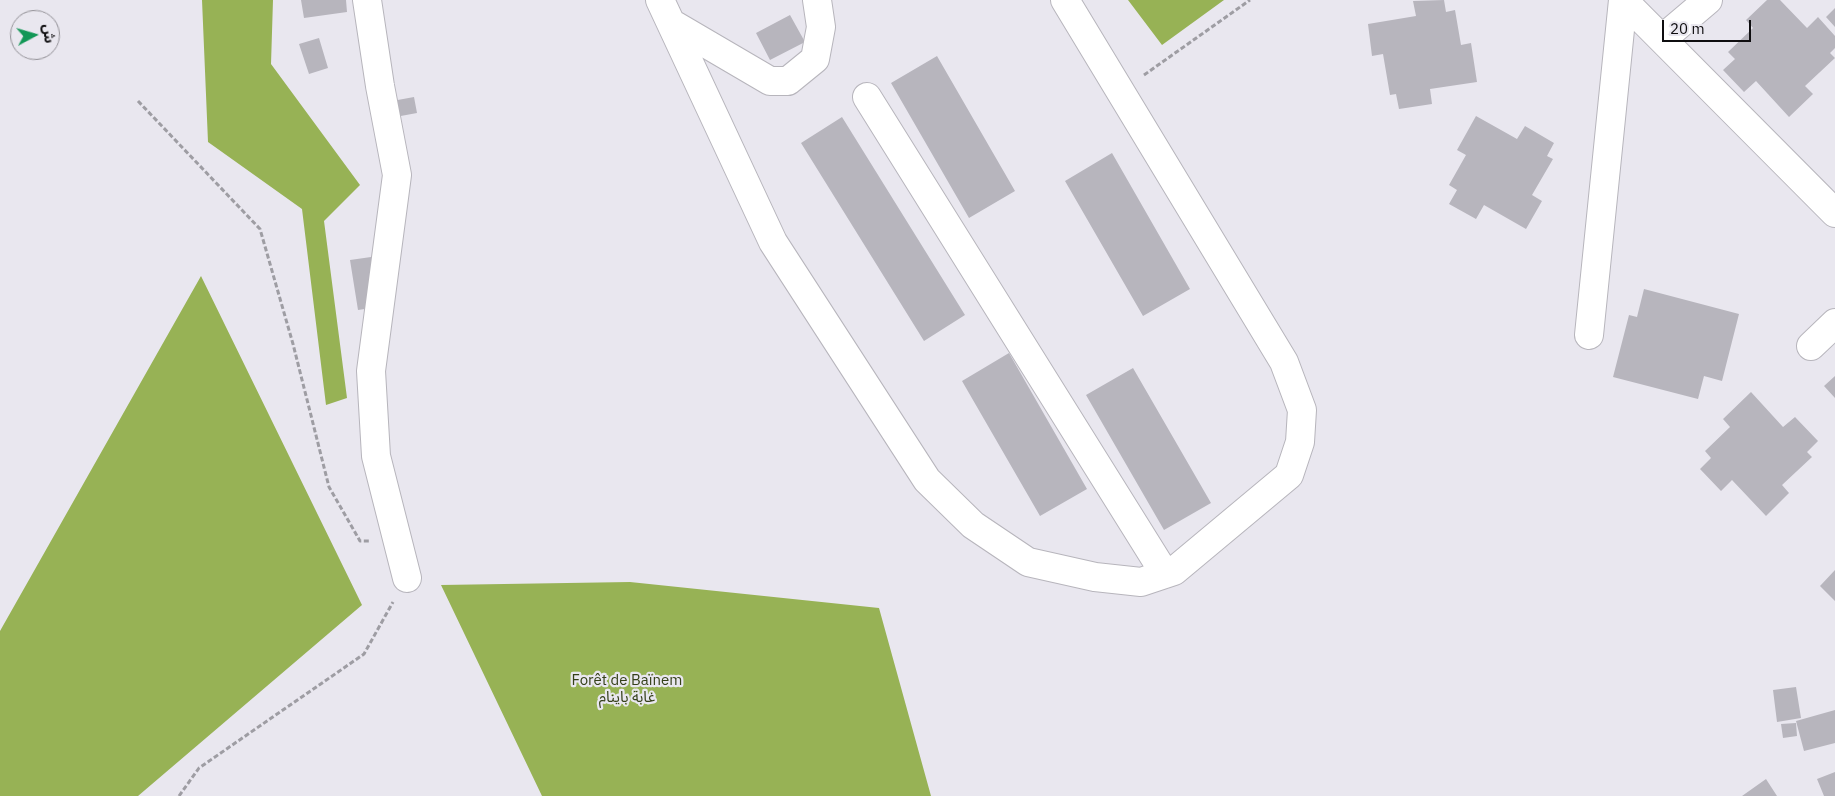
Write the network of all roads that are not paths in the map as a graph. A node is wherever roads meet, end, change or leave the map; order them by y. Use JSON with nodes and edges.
{"nodes":[{"id":1,"x":367,"y":0,"type":"edge"},
{"id":2,"x":817,"y":0,"type":"edge"},
{"id":3,"x":1065,"y":0,"type":"edge"},
{"id":4,"x":1623,"y":0,"type":"edge"},
{"id":5,"x":1708,"y":0,"type":"edge"},
{"id":6,"x":666,"y":11,"type":"edge"},
{"id":7,"x":1662,"y":39,"type":"junction"},
{"id":8,"x":867,"y":97,"type":"dead end"},
{"id":9,"x":1835,"y":213,"type":"edge"},
{"id":10,"x":1835,"y":323,"type":"edge"},
{"id":11,"x":1589,"y":335,"type":"dead end"},
{"id":12,"x":1811,"y":346,"type":"dead end"},
{"id":13,"x":1165,"y":574,"type":"junction"},
{"id":14,"x":407,"y":578,"type":"road end"}],
"edges":[{"from":1,"to":14,"type":"street"},
{"from":2,"to":6,"type":"street"},
{"from":3,"to":13,"type":"street"},
{"from":4,"to":7,"type":"street"},
{"from":4,"to":11,"type":"street"},
{"from":5,"to":7,"type":"street"},
{"from":6,"to":13,"type":"street"},
{"from":7,"to":9,"type":"street"},
{"from":8,"to":13,"type":"street"},
{"from":10,"to":12,"type":"street"}]}
